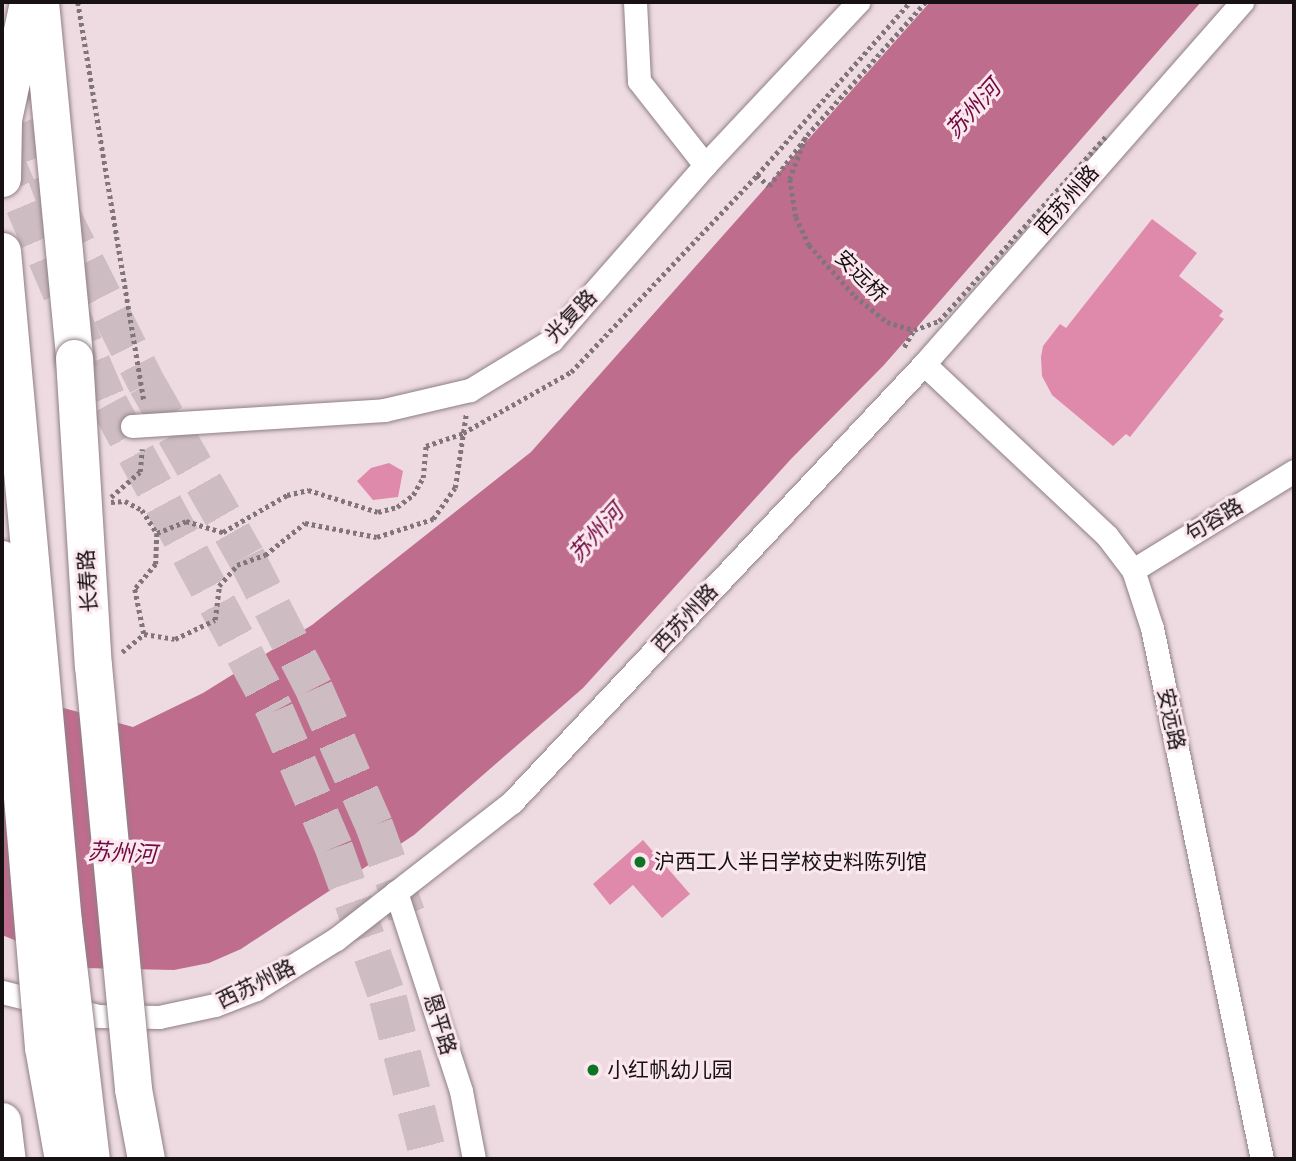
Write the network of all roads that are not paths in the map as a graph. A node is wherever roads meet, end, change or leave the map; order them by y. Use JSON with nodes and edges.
{"nodes":[{"id":1,"x":28,"y":2,"type":"edge"},
{"id":2,"x":40,"y":2,"type":"edge"},
{"id":3,"x":635,"y":2,"type":"edge"},
{"id":4,"x":858,"y":2,"type":"edge"},
{"id":5,"x":1242,"y":2,"type":"edge"},
{"id":6,"x":705,"y":165,"type":"junction"},
{"id":7,"x":2,"y":178,"type":"edge"},
{"id":8,"x":2,"y":251,"type":"edge"},
{"id":9,"x":924,"y":364,"type":"junction"},
{"id":10,"x":138,"y":426,"type":"road end"},
{"id":11,"x":1294,"y":471,"type":"edge"},
{"id":12,"x":2,"y":559,"type":"edge"},
{"id":13,"x":1133,"y":570,"type":"junction"},
{"id":14,"x":397,"y":892,"type":"junction"},
{"id":15,"x":2,"y":992,"type":"edge"},
{"id":16,"x":2,"y":1121,"type":"edge"},
{"id":17,"x":7,"y":1159,"type":"edge"},
{"id":18,"x":63,"y":1159,"type":"edge"},
{"id":19,"x":92,"y":1159,"type":"edge"},
{"id":20,"x":146,"y":1159,"type":"edge"},
{"id":21,"x":474,"y":1159,"type":"edge"},
{"id":22,"x":1262,"y":1159,"type":"edge"}],
"edges":[{"from":1,"to":7,"type":"main road"},
{"from":2,"to":20,"type":"main road","name":"长寿路","bridge":true},
{"from":3,"to":6,"type":"street"},
{"from":4,"to":6,"type":"street","name":"光复路"},
{"from":5,"to":9,"type":"street","name":"西苏州路"},
{"from":6,"to":10,"type":"street","name":"光复路"},
{"from":8,"to":19,"type":"main road","bridge":true},
{"from":9,"to":13,"type":"street","name":"安远路"},
{"from":9,"to":14,"type":"street","name":"西苏州路"},
{"from":11,"to":13,"type":"street","name":"句容路"},
{"from":12,"to":18,"type":"main road","bridge":true},
{"from":13,"to":22,"type":"street","name":"安远路"},
{"from":14,"to":15,"type":"street","name":"西苏州路"},
{"from":14,"to":21,"type":"street","name":"恩平路"},
{"from":16,"to":17,"type":"main road"}]}
